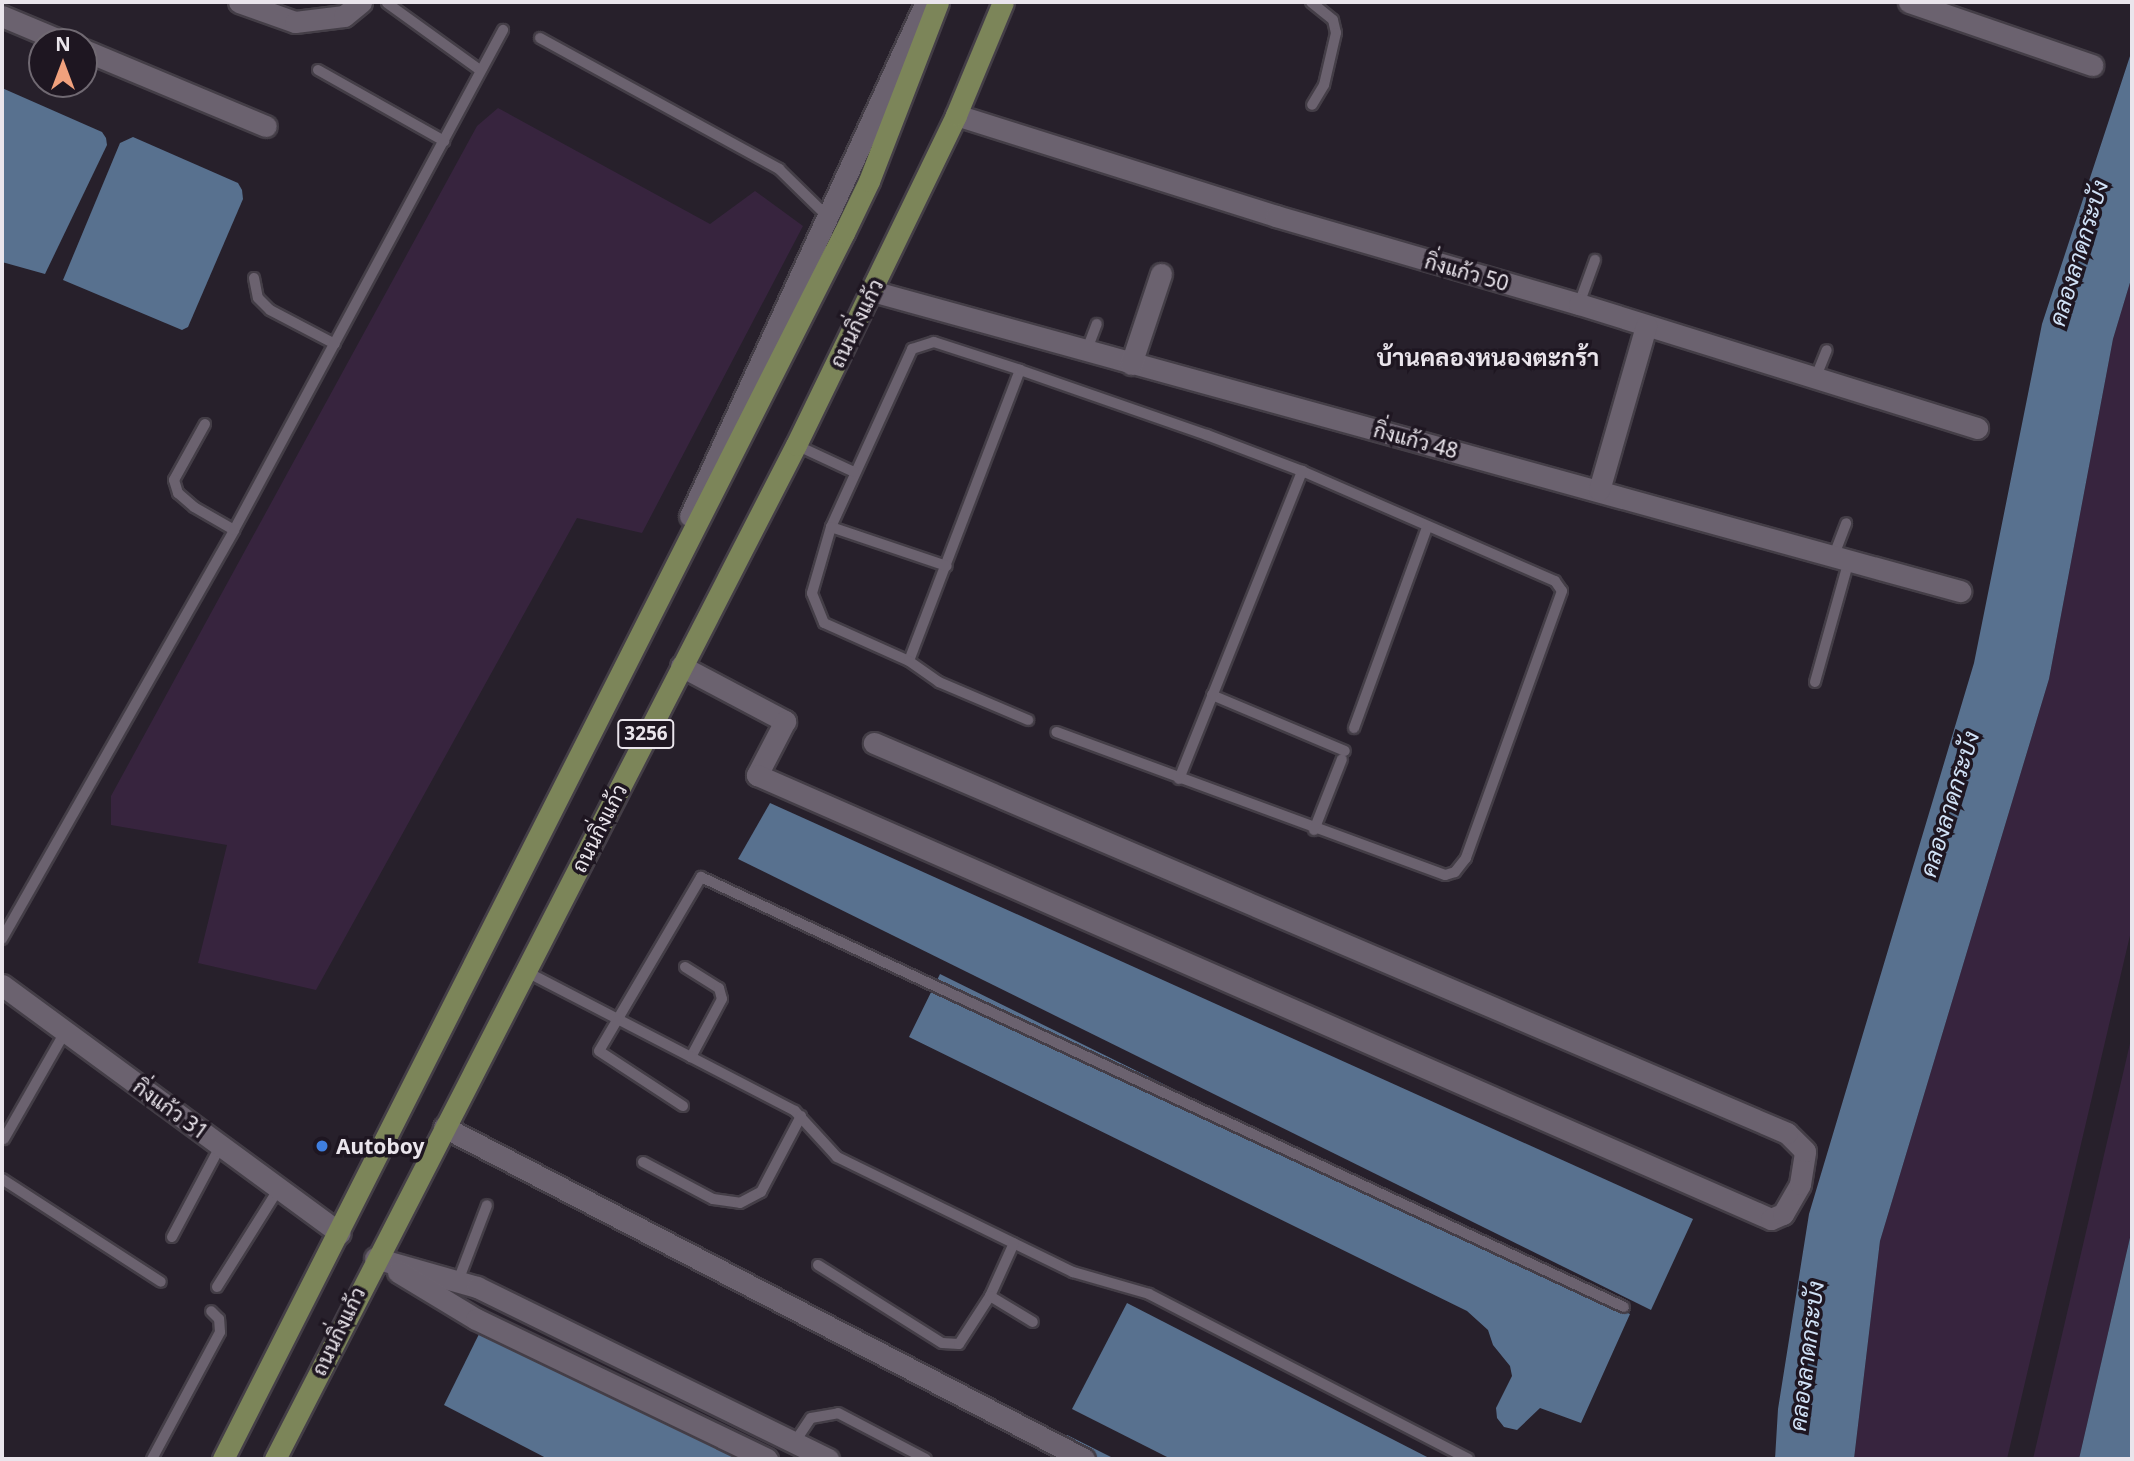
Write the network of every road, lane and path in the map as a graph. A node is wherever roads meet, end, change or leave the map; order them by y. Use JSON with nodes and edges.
{"nodes":[{"id":1,"x":6,"y":2,"type":"edge"},
{"id":2,"x":239,"y":2,"type":"edge"},
{"id":3,"x":361,"y":2,"type":"edge"},
{"id":4,"x":926,"y":2,"type":"edge"},
{"id":5,"x":938,"y":2,"type":"edge"},
{"id":6,"x":1003,"y":2,"type":"edge"},
{"id":7,"x":1311,"y":2,"type":"edge"},
{"id":8,"x":1909,"y":2,"type":"edge"},
{"id":9,"x":387,"y":3,"type":"edge"},
{"id":10,"x":2,"y":16,"type":"edge"},
{"id":11,"x":31,"y":28,"type":"edge"},
{"id":12,"x":503,"y":30,"type":"dead end"},
{"id":13,"x":540,"y":38,"type":"dead end"},
{"id":14,"x":98,"y":56,"type":"edge"},
{"id":15,"x":2092,"y":65,"type":"dead end"},
{"id":16,"x":318,"y":70,"type":"dead end"},
{"id":17,"x":480,"y":70,"type":"junction"},
{"id":18,"x":1312,"y":105,"type":"dead end"},
{"id":19,"x":956,"y":115,"type":"junction"},
{"id":20,"x":266,"y":127,"type":"dead end"},
{"id":21,"x":444,"y":141,"type":"junction"},
{"id":22,"x":828,"y":217,"type":"junction"},
{"id":23,"x":844,"y":233,"type":"junction"},
{"id":24,"x":1595,"y":260,"type":"dead end"},
{"id":25,"x":1161,"y":274,"type":"dead end"},
{"id":26,"x":254,"y":278,"type":"dead end"},
{"id":27,"x":872,"y":291,"type":"junction"},
{"id":28,"x":1579,"y":304,"type":"junction"},
{"id":29,"x":1097,"y":324,"type":"dead end"},
{"id":30,"x":1646,"y":326,"type":"junction"},
{"id":31,"x":335,"y":344,"type":"junction"},
{"id":32,"x":1827,"y":350,"type":"dead end"},
{"id":33,"x":1086,"y":352,"type":"junction"},
{"id":34,"x":1131,"y":364,"type":"junction"},
{"id":35,"x":1020,"y":370,"type":"junction"},
{"id":36,"x":1815,"y":379,"type":"junction"},
{"id":37,"x":205,"y":424,"type":"dead end"},
{"id":38,"x":1977,"y":428,"type":"dead end"},
{"id":39,"x":796,"y":445,"type":"junction"},
{"id":40,"x":1302,"y":471,"type":"junction"},
{"id":41,"x":854,"y":472,"type":"junction"},
{"id":42,"x":1599,"y":490,"type":"junction"},
{"id":43,"x":1846,"y":523,"type":"dead end"},
{"id":44,"x":831,"y":527,"type":"junction"},
{"id":45,"x":1427,"y":527,"type":"junction"},
{"id":46,"x":234,"y":530,"type":"junction"},
{"id":47,"x":1842,"y":558,"type":"junction"},
{"id":48,"x":947,"y":566,"type":"junction"},
{"id":49,"x":1960,"y":591,"type":"dead end"},
{"id":50,"x":909,"y":661,"type":"junction"},
{"id":51,"x":681,"y":666,"type":"junction"},
{"id":52,"x":1815,"y":682,"type":"dead end"},
{"id":53,"x":1212,"y":695,"type":"junction"},
{"id":54,"x":1028,"y":720,"type":"dead end"},
{"id":55,"x":1354,"y":728,"type":"dead end"},
{"id":56,"x":1057,"y":732,"type":"dead end"},
{"id":57,"x":874,"y":743,"type":"dead end"},
{"id":58,"x":1179,"y":779,"type":"junction"},
{"id":59,"x":547,"y":826,"type":"junction"},
{"id":60,"x":1314,"y":830,"type":"junction"},
{"id":61,"x":2,"y":939,"type":"edge"},
{"id":62,"x":685,"y":967,"type":"dead end"},
{"id":63,"x":525,"y":971,"type":"junction"},
{"id":64,"x":2,"y":985,"type":"edge"},
{"id":65,"x":614,"y":1017,"type":"junction"},
{"id":66,"x":65,"y":1032,"type":"junction"},
{"id":67,"x":691,"y":1057,"type":"junction"},
{"id":68,"x":683,"y":1106,"type":"dead end"},
{"id":69,"x":801,"y":1116,"type":"junction"},
{"id":70,"x":444,"y":1126,"type":"junction"},
{"id":71,"x":4,"y":1139,"type":"dead end"},
{"id":72,"x":221,"y":1146,"type":"junction"},
{"id":73,"x":643,"y":1162,"type":"dead end"},
{"id":74,"x":2,"y":1179,"type":"edge"},
{"id":75,"x":279,"y":1188,"type":"junction"},
{"id":76,"x":487,"y":1205,"type":"dead end"},
{"id":77,"x":340,"y":1233,"type":"junction"},
{"id":78,"x":172,"y":1237,"type":"dead end"},
{"id":79,"x":1014,"y":1243,"type":"junction"},
{"id":80,"x":371,"y":1255,"type":"junction"},
{"id":81,"x":818,"y":1265,"type":"dead end"},
{"id":82,"x":458,"y":1281,"type":"junction"},
{"id":83,"x":161,"y":1282,"type":"dead end"},
{"id":84,"x":217,"y":1287,"type":"dead end"},
{"id":85,"x":989,"y":1296,"type":"junction"},
{"id":86,"x":1624,"y":1307,"type":"dead end"},
{"id":87,"x":211,"y":1311,"type":"dead end"},
{"id":88,"x":1033,"y":1322,"type":"dead end"},
{"id":89,"x":794,"y":1443,"type":"junction"},
{"id":90,"x":152,"y":1459,"type":"edge"},
{"id":91,"x":223,"y":1459,"type":"edge"},
{"id":92,"x":277,"y":1459,"type":"edge"},
{"id":93,"x":767,"y":1459,"type":"edge"},
{"id":94,"x":828,"y":1459,"type":"edge"},
{"id":95,"x":926,"y":1459,"type":"edge"},
{"id":96,"x":1084,"y":1459,"type":"edge"},
{"id":97,"x":1468,"y":1459,"type":"edge"}],
"edges":[{"from":1,"to":10,"type":"street"},
{"from":2,"to":3,"type":"street"},
{"from":4,"to":22,"type":"street"},
{"from":5,"to":23,"type":"main road","name":"ถนนกิ่งแก้ว","number":"3256"},
{"from":6,"to":19,"type":"main road","name":"ถนนกิ่งแก้ว","number":"3256"},
{"from":7,"to":18,"type":"lane"},
{"from":8,"to":15,"type":"street"},
{"from":9,"to":17,"type":"lane"},
{"from":10,"to":11,"type":"street"},
{"from":12,"to":17,"type":"lane"},
{"from":13,"to":22,"type":"lane"},
{"from":14,"to":20,"type":"street"},
{"from":16,"to":21,"type":"lane"},
{"from":17,"to":21,"type":"lane"},
{"from":19,"to":27,"type":"main road","name":"ถนนกิ่งแก้ว","number":"3256"},
{"from":19,"to":28,"type":"street","name":"กิ่งแก้ว 50"},
{"from":21,"to":31,"type":"lane"},
{"from":22,"to":23,"type":"lane"},
{"from":22,"to":59,"type":"street"},
{"from":23,"to":59,"type":"main road","name":"ถนนกิ่งแก้ว","number":"3256"},
{"from":24,"to":28,"type":"lane"},
{"from":25,"to":34,"type":"street"},
{"from":26,"to":31,"type":"lane"},
{"from":27,"to":33,"type":"street","name":"กิ่งแก้ว 48"},
{"from":27,"to":39,"type":"main road","name":"ถนนกิ่งแก้ว","number":"3256"},
{"from":28,"to":30,"type":"street","name":"กิ่งแก้ว 50"},
{"from":29,"to":33,"type":"lane"},
{"from":30,"to":36,"type":"street","name":"กิ่งแก้ว 50"},
{"from":30,"to":42,"type":"street"},
{"from":31,"to":46,"type":"lane"},
{"from":32,"to":36,"type":"lane"},
{"from":33,"to":34,"type":"street","name":"กิ่งแก้ว 48"},
{"from":34,"to":42,"type":"street","name":"กิ่งแก้ว 48"},
{"from":35,"to":40,"type":"lane"},
{"from":35,"to":41,"type":"lane"},
{"from":35,"to":48,"type":"lane"},
{"from":36,"to":38,"type":"street","name":"กิ่งแก้ว 50"},
{"from":37,"to":46,"type":"lane"},
{"from":39,"to":41,"type":"lane"},
{"from":39,"to":51,"type":"main road","name":"ถนนกิ่งแก้ว","number":"3256"},
{"from":40,"to":45,"type":"lane"},
{"from":40,"to":53,"type":"lane"},
{"from":41,"to":44,"type":"lane"},
{"from":42,"to":47,"type":"street","name":"กิ่งแก้ว 48"},
{"from":43,"to":47,"type":"lane"},
{"from":44,"to":48,"type":"lane"},
{"from":44,"to":50,"type":"lane"},
{"from":45,"to":55,"type":"lane"},
{"from":45,"to":60,"type":"lane"},
{"from":46,"to":61,"type":"lane"},
{"from":47,"to":49,"type":"street","name":"กิ่งแก้ว 48"},
{"from":47,"to":52,"type":"lane"},
{"from":48,"to":50,"type":"lane"},
{"from":50,"to":54,"type":"lane"},
{"from":51,"to":57,"type":"street"},
{"from":51,"to":63,"type":"main road","name":"ถนนกิ่งแก้ว","number":"3256"},
{"from":53,"to":58,"type":"lane"},
{"from":53,"to":60,"type":"lane"},
{"from":56,"to":58,"type":"lane"},
{"from":58,"to":60,"type":"lane"},
{"from":59,"to":77,"type":"main road","name":"ถนนกิ่งแก้ว","number":"3256"},
{"from":62,"to":67,"type":"lane"},
{"from":63,"to":65,"type":"lane"},
{"from":63,"to":70,"type":"main road","name":"ถนนกิ่งแก้ว","number":"3256"},
{"from":64,"to":66,"type":"street","name":"กิ่งแก้ว 31"},
{"from":65,"to":67,"type":"lane"},
{"from":65,"to":68,"type":"lane"},
{"from":65,"to":86,"type":"lane"},
{"from":66,"to":71,"type":"lane"},
{"from":66,"to":72,"type":"street","name":"กิ่งแก้ว 31"},
{"from":67,"to":69,"type":"lane"},
{"from":69,"to":73,"type":"lane"},
{"from":69,"to":79,"type":"lane"},
{"from":70,"to":80,"type":"main road","name":"ถนนกิ่งแก้ว","number":"3256"},
{"from":70,"to":96,"type":"street"},
{"from":72,"to":75,"type":"street","name":"กิ่งแก้ว 31"},
{"from":72,"to":78,"type":"lane"},
{"from":74,"to":83,"type":"lane"},
{"from":75,"to":77,"type":"street","name":"กิ่งแก้ว 31"},
{"from":75,"to":84,"type":"lane"},
{"from":76,"to":82,"type":"lane"},
{"from":77,"to":91,"type":"main road","name":"ถนนกิ่งแก้ว","number":"3256"},
{"from":79,"to":85,"type":"lane"},
{"from":79,"to":97,"type":"lane"},
{"from":80,"to":82,"type":"street"},
{"from":80,"to":92,"type":"main road","name":"ถนนกิ่งแก้ว","number":"3256"},
{"from":80,"to":93,"type":"street"},
{"from":81,"to":85,"type":"lane"},
{"from":82,"to":89,"type":"street"},
{"from":85,"to":88,"type":"lane"},
{"from":87,"to":90,"type":"lane"},
{"from":89,"to":94,"type":"street"},
{"from":89,"to":95,"type":"lane"}]}
